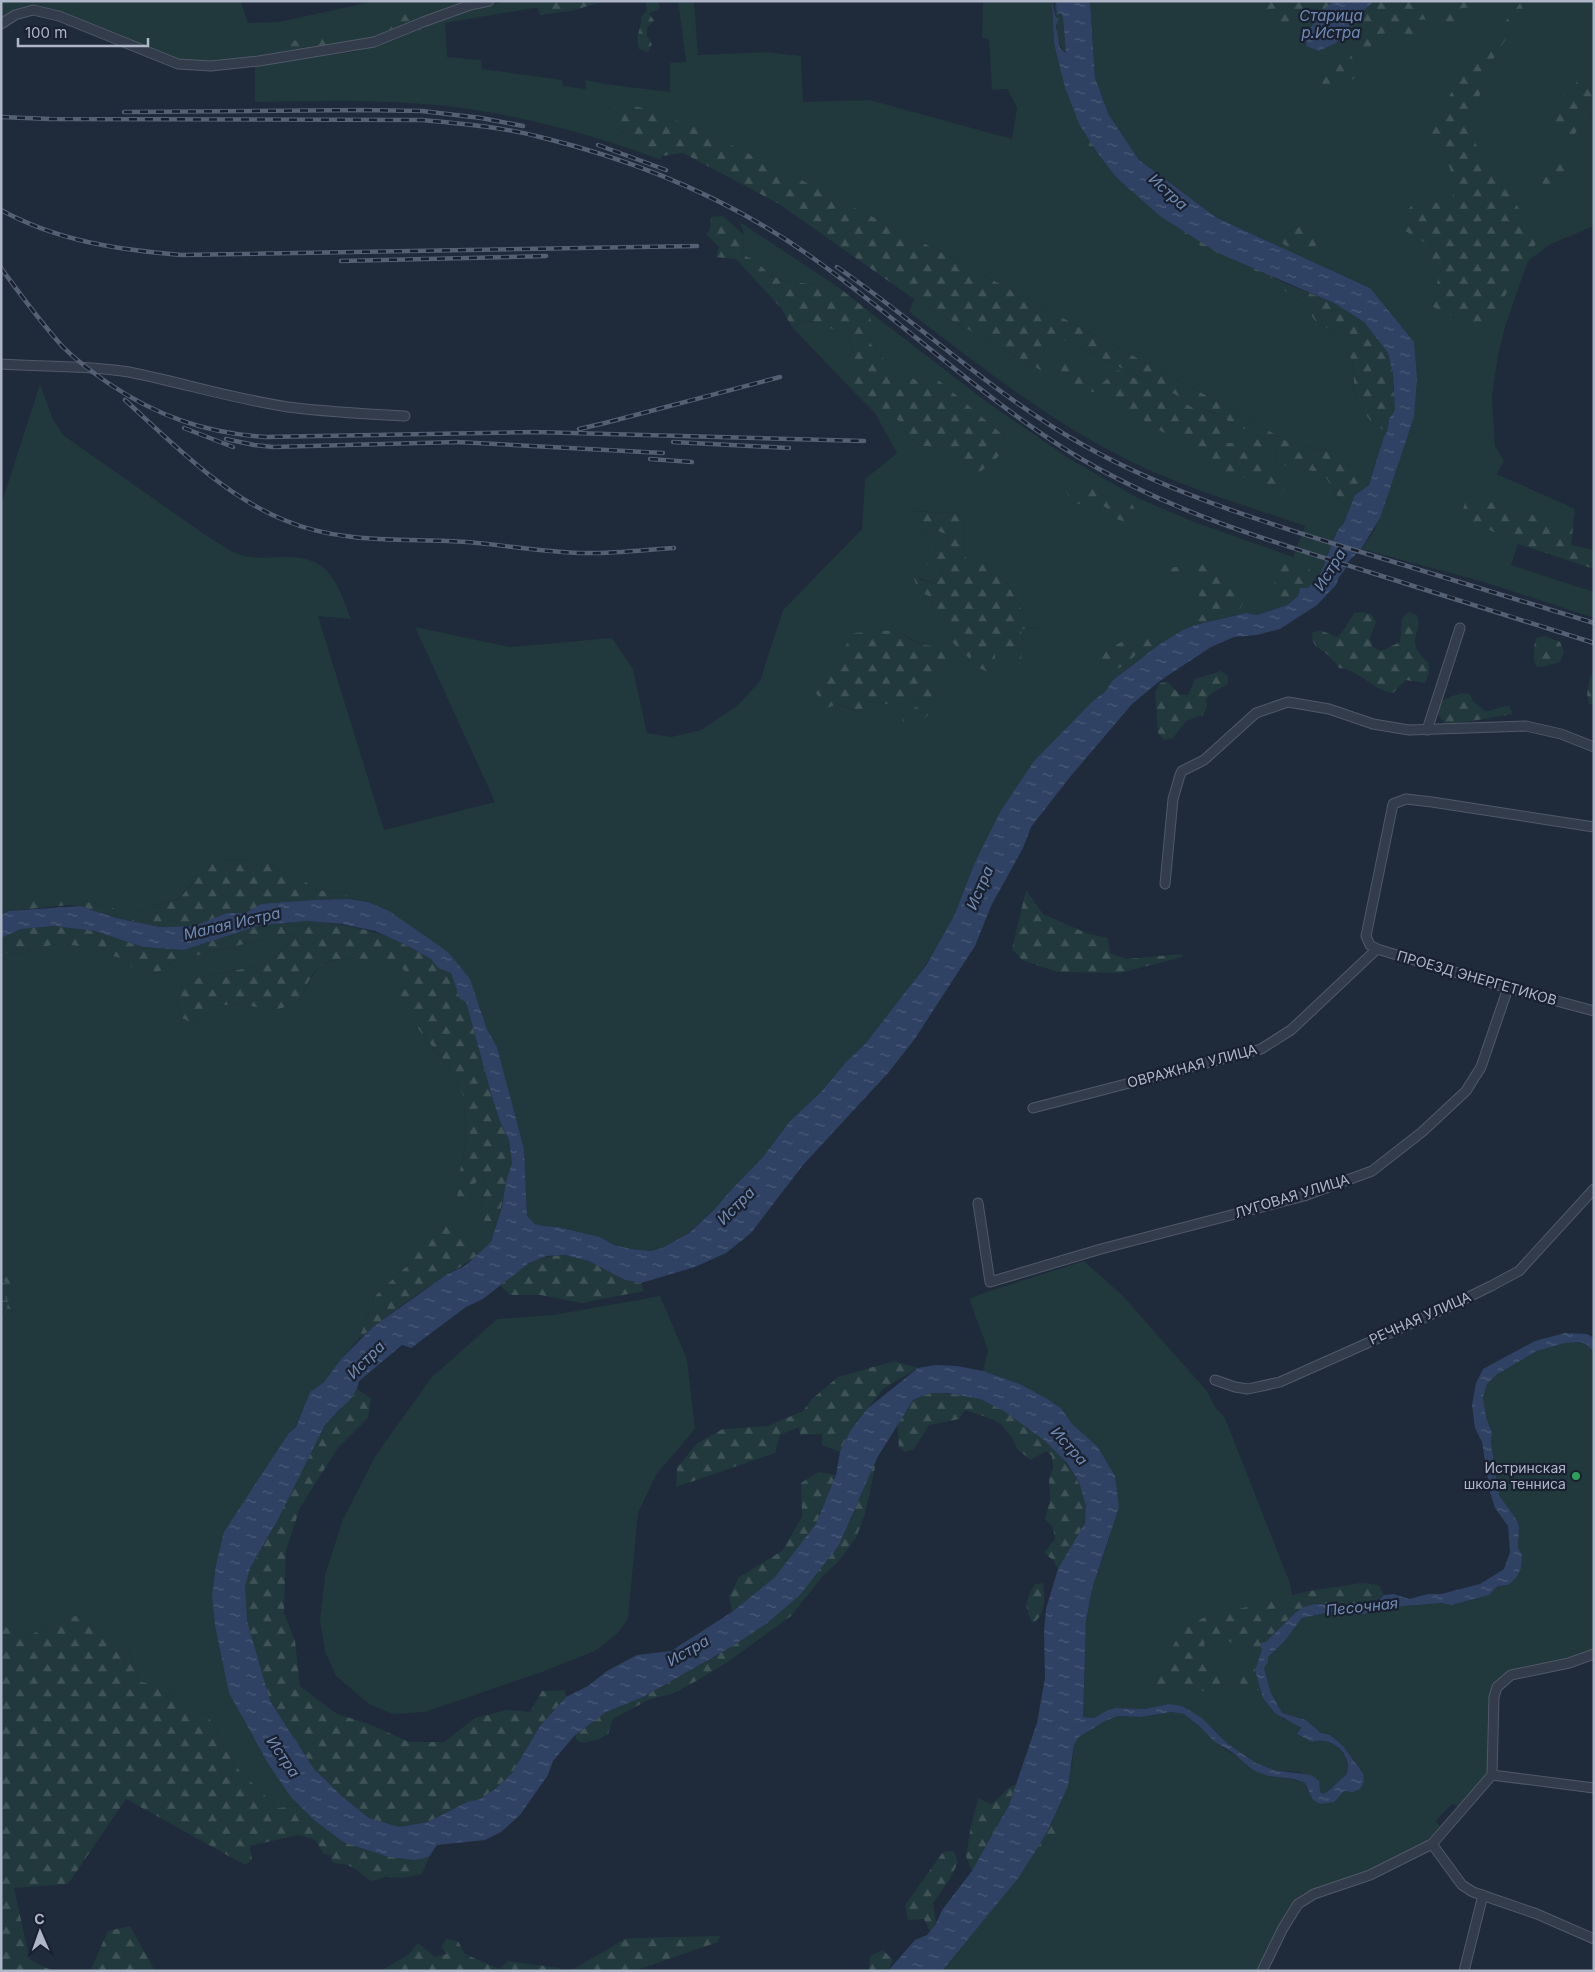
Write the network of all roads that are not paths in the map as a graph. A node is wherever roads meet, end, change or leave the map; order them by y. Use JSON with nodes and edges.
{"nodes":[{"id":1,"x":489,"y":1,"type":"edge"},
{"id":2,"x":1,"y":24,"type":"edge"},
{"id":3,"x":1,"y":364,"type":"edge"},
{"id":4,"x":405,"y":416,"type":"dead end"},
{"id":5,"x":1460,"y":628,"type":"dead end"},
{"id":6,"x":1427,"y":730,"type":"junction"},
{"id":7,"x":1594,"y":747,"type":"edge"},
{"id":8,"x":1594,"y":827,"type":"edge"},
{"id":9,"x":1165,"y":884,"type":"dead end"},
{"id":10,"x":1377,"y":948,"type":"junction"},
{"id":11,"x":1508,"y":988,"type":"junction"},
{"id":12,"x":1594,"y":1010,"type":"edge"},
{"id":13,"x":1033,"y":1108,"type":"dead end"},
{"id":14,"x":1594,"y":1189,"type":"edge"},
{"id":15,"x":978,"y":1203,"type":"dead end"},
{"id":16,"x":1215,"y":1380,"type":"dead end"},
{"id":17,"x":1594,"y":1654,"type":"edge"},
{"id":18,"x":1492,"y":1776,"type":"junction"},
{"id":19,"x":1594,"y":1788,"type":"edge"},
{"id":20,"x":1432,"y":1844,"type":"junction"},
{"id":21,"x":1483,"y":1895,"type":"junction"},
{"id":22,"x":1594,"y":1939,"type":"edge"},
{"id":23,"x":1262,"y":1971,"type":"edge"},
{"id":24,"x":1464,"y":1971,"type":"edge"}],
"edges":[{"from":1,"to":2,"type":"street"},
{"from":3,"to":4,"type":"street"},
{"from":5,"to":6,"type":"street"},
{"from":6,"to":7,"type":"street"},
{"from":6,"to":9,"type":"street"},
{"from":8,"to":10,"type":"street"},
{"from":10,"to":11,"type":"street","name":"ПРОЕЗД ЭНЕРГЕТИКОВ"},
{"from":10,"to":13,"type":"street","name":"ОВРАЖНАЯ УЛИЦА"},
{"from":11,"to":12,"type":"street","name":"ПРОЕЗД ЭНЕРГЕТИКОВ"},
{"from":11,"to":15,"type":"street","name":"ЛУГОВАЯ УЛИЦА"},
{"from":14,"to":16,"type":"street","name":"РЕЧНАЯ УЛИЦА"},
{"from":17,"to":18,"type":"street"},
{"from":18,"to":19,"type":"street"},
{"from":18,"to":20,"type":"street"},
{"from":20,"to":21,"type":"street"},
{"from":20,"to":23,"type":"street"},
{"from":21,"to":22,"type":"street"},
{"from":21,"to":24,"type":"street"}]}
